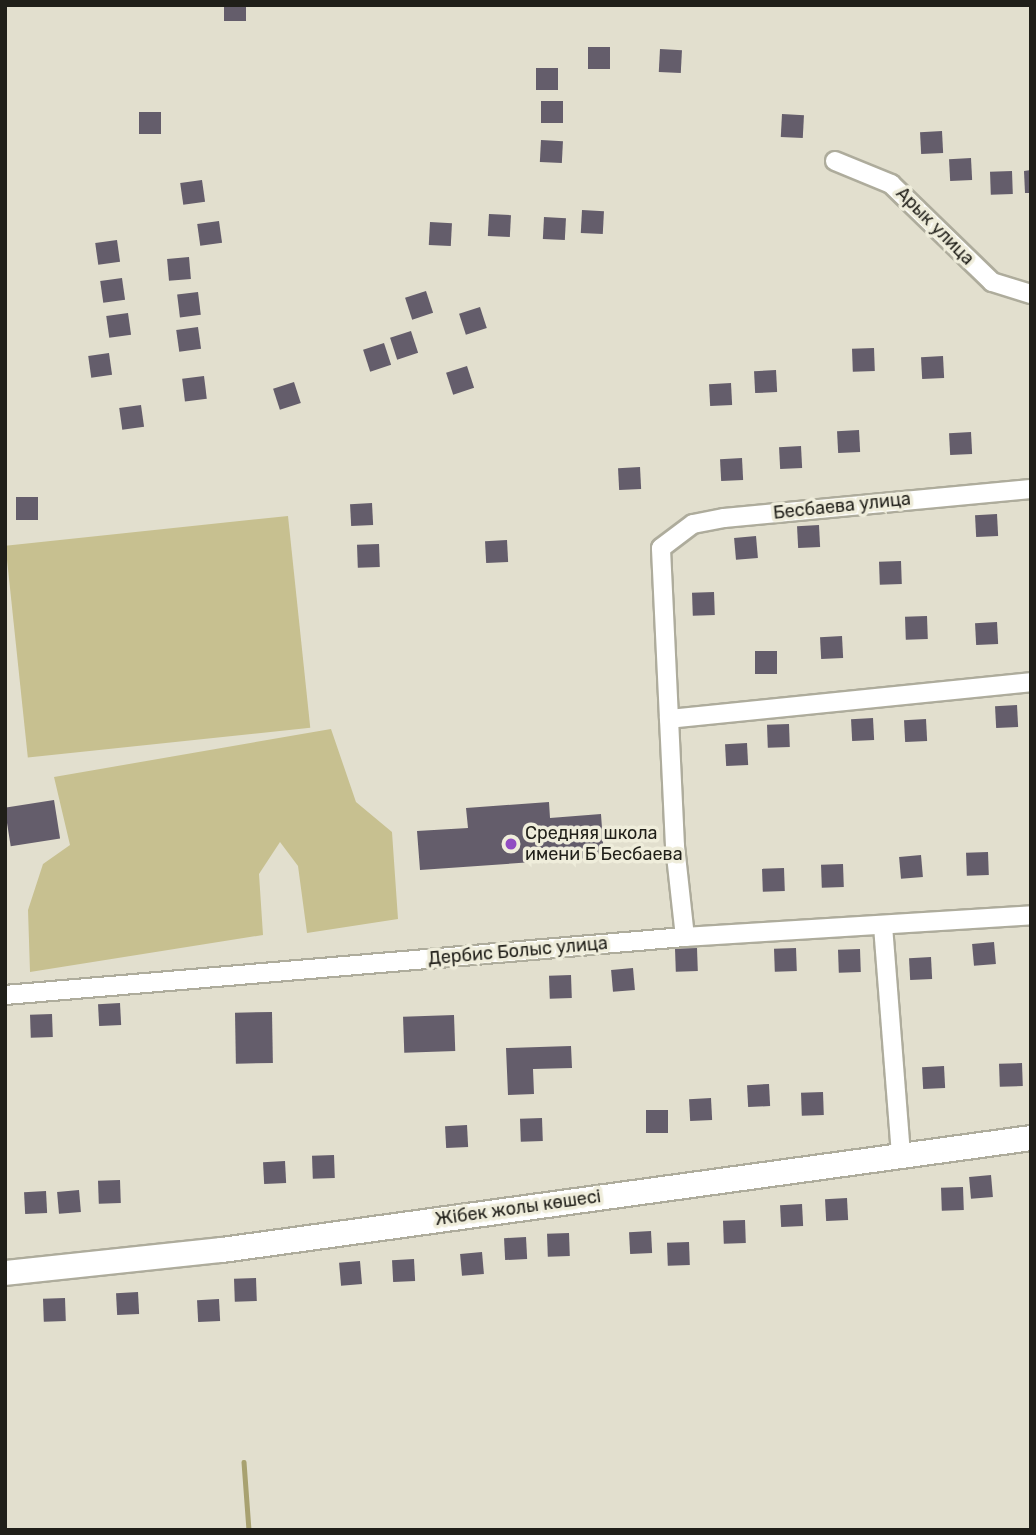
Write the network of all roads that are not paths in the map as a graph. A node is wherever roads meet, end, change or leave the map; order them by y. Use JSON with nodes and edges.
{"nodes":[{"id":1,"x":835,"y":161,"type":"dead end"},
{"id":2,"x":1031,"y":294,"type":"edge"},
{"id":3,"x":1031,"y":489,"type":"edge"},
{"id":4,"x":1031,"y":682,"type":"edge"},
{"id":5,"x":669,"y":719,"type":"junction"},
{"id":6,"x":1031,"y":915,"type":"edge"},
{"id":7,"x":883,"y":926,"type":"junction"},
{"id":8,"x":685,"y":937,"type":"junction"},
{"id":9,"x":5,"y":995,"type":"edge"},
{"id":10,"x":1031,"y":1138,"type":"edge"},
{"id":11,"x":901,"y":1155,"type":"junction"},
{"id":12,"x":5,"y":1273,"type":"edge"}],
"edges":[{"from":1,"to":2,"type":"street","name":"Арык улица"},
{"from":3,"to":5,"type":"street","name":"Бесбаева улица"},
{"from":4,"to":5,"type":"street"},
{"from":5,"to":8,"type":"street"},
{"from":6,"to":7,"type":"street","name":"Дербис Болыс улица"},
{"from":7,"to":8,"type":"street","name":"Дербис Болыс улица"},
{"from":7,"to":11,"type":"street"},
{"from":8,"to":9,"type":"street","name":"Дербис Болыс улица"},
{"from":10,"to":11,"type":"street","name":"Жібек жолы көшесі"},
{"from":11,"to":12,"type":"street","name":"Жібек жолы көшесі"}]}
